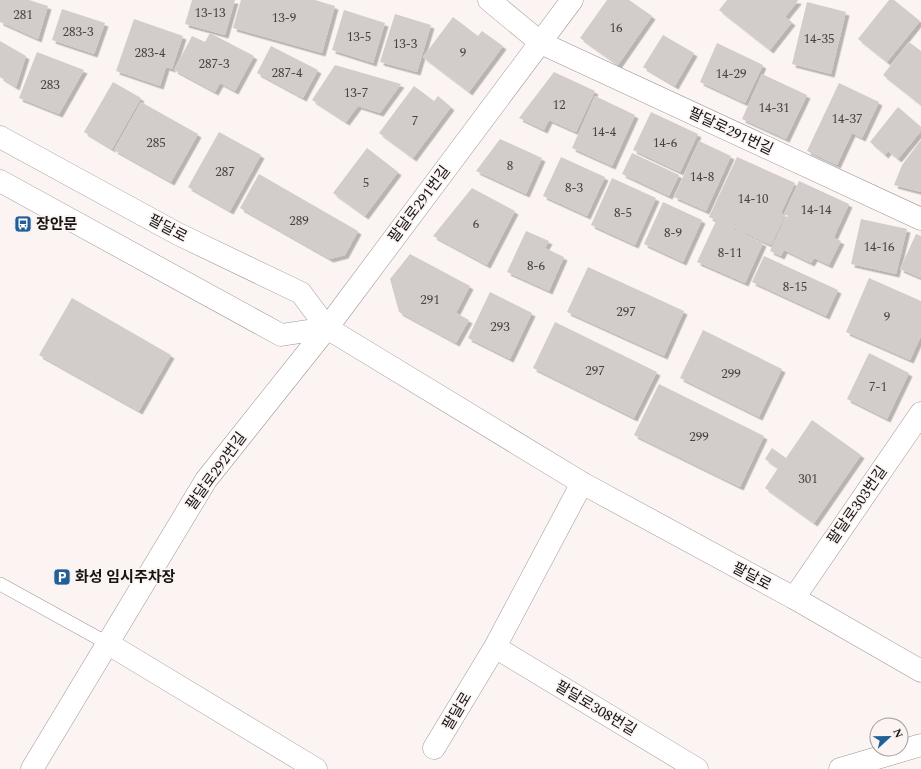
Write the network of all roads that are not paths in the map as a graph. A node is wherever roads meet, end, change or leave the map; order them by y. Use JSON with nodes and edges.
{"nodes":[{"id":1,"x":488,"y":0,"type":"edge"},
{"id":2,"x":572,"y":0,"type":"edge"},
{"id":3,"x":541,"y":43,"type":"junction"},
{"id":4,"x":0,"y":137,"type":"edge"},
{"id":5,"x":0,"y":181,"type":"edge"},
{"id":6,"x":921,"y":219,"type":"edge"},
{"id":7,"x":327,"y":328,"type":"junction"},
{"id":8,"x":921,"y":412,"type":"edge"},
{"id":9,"x":582,"y":483,"type":"junction"},
{"id":10,"x":0,"y":584,"type":"edge"},
{"id":11,"x":794,"y":598,"type":"junction"},
{"id":12,"x":107,"y":643,"type":"junction"},
{"id":13,"x":496,"y":647,"type":"junction"},
{"id":14,"x":921,"y":671,"type":"edge"},
{"id":15,"x":921,"y":745,"type":"edge"},
{"id":16,"x":434,"y":748,"type":"dead end"},
{"id":17,"x":32,"y":769,"type":"edge"},
{"id":18,"x":316,"y":769,"type":"edge"},
{"id":19,"x":697,"y":769,"type":"edge"},
{"id":20,"x":840,"y":769,"type":"edge"}],
"edges":[{"from":1,"to":3,"type":"street"},
{"from":2,"to":3,"type":"street","name":"팔달로291번길"},
{"from":3,"to":6,"type":"street","name":"팔달로291번길"},
{"from":3,"to":7,"type":"street","name":"팔달로291번길"},
{"from":4,"to":7,"type":"street","name":"팔달로"},
{"from":5,"to":7,"type":"street"},
{"from":7,"to":9,"type":"street","name":"팔달로"},
{"from":7,"to":12,"type":"street","name":"팔달로292번길"},
{"from":8,"to":11,"type":"street","name":"팔달로303번길"},
{"from":9,"to":11,"type":"street","name":"팔달로"},
{"from":9,"to":13,"type":"street","name":"팔달로"},
{"from":10,"to":12,"type":"lane"},
{"from":11,"to":14,"type":"street","name":"팔달로"},
{"from":12,"to":17,"type":"street","name":"팔달로292번길"},
{"from":12,"to":18,"type":"street"},
{"from":13,"to":16,"type":"street","name":"팔달로"},
{"from":13,"to":19,"type":"street","name":"팔달로308번길"},
{"from":15,"to":20,"type":"street"}]}
